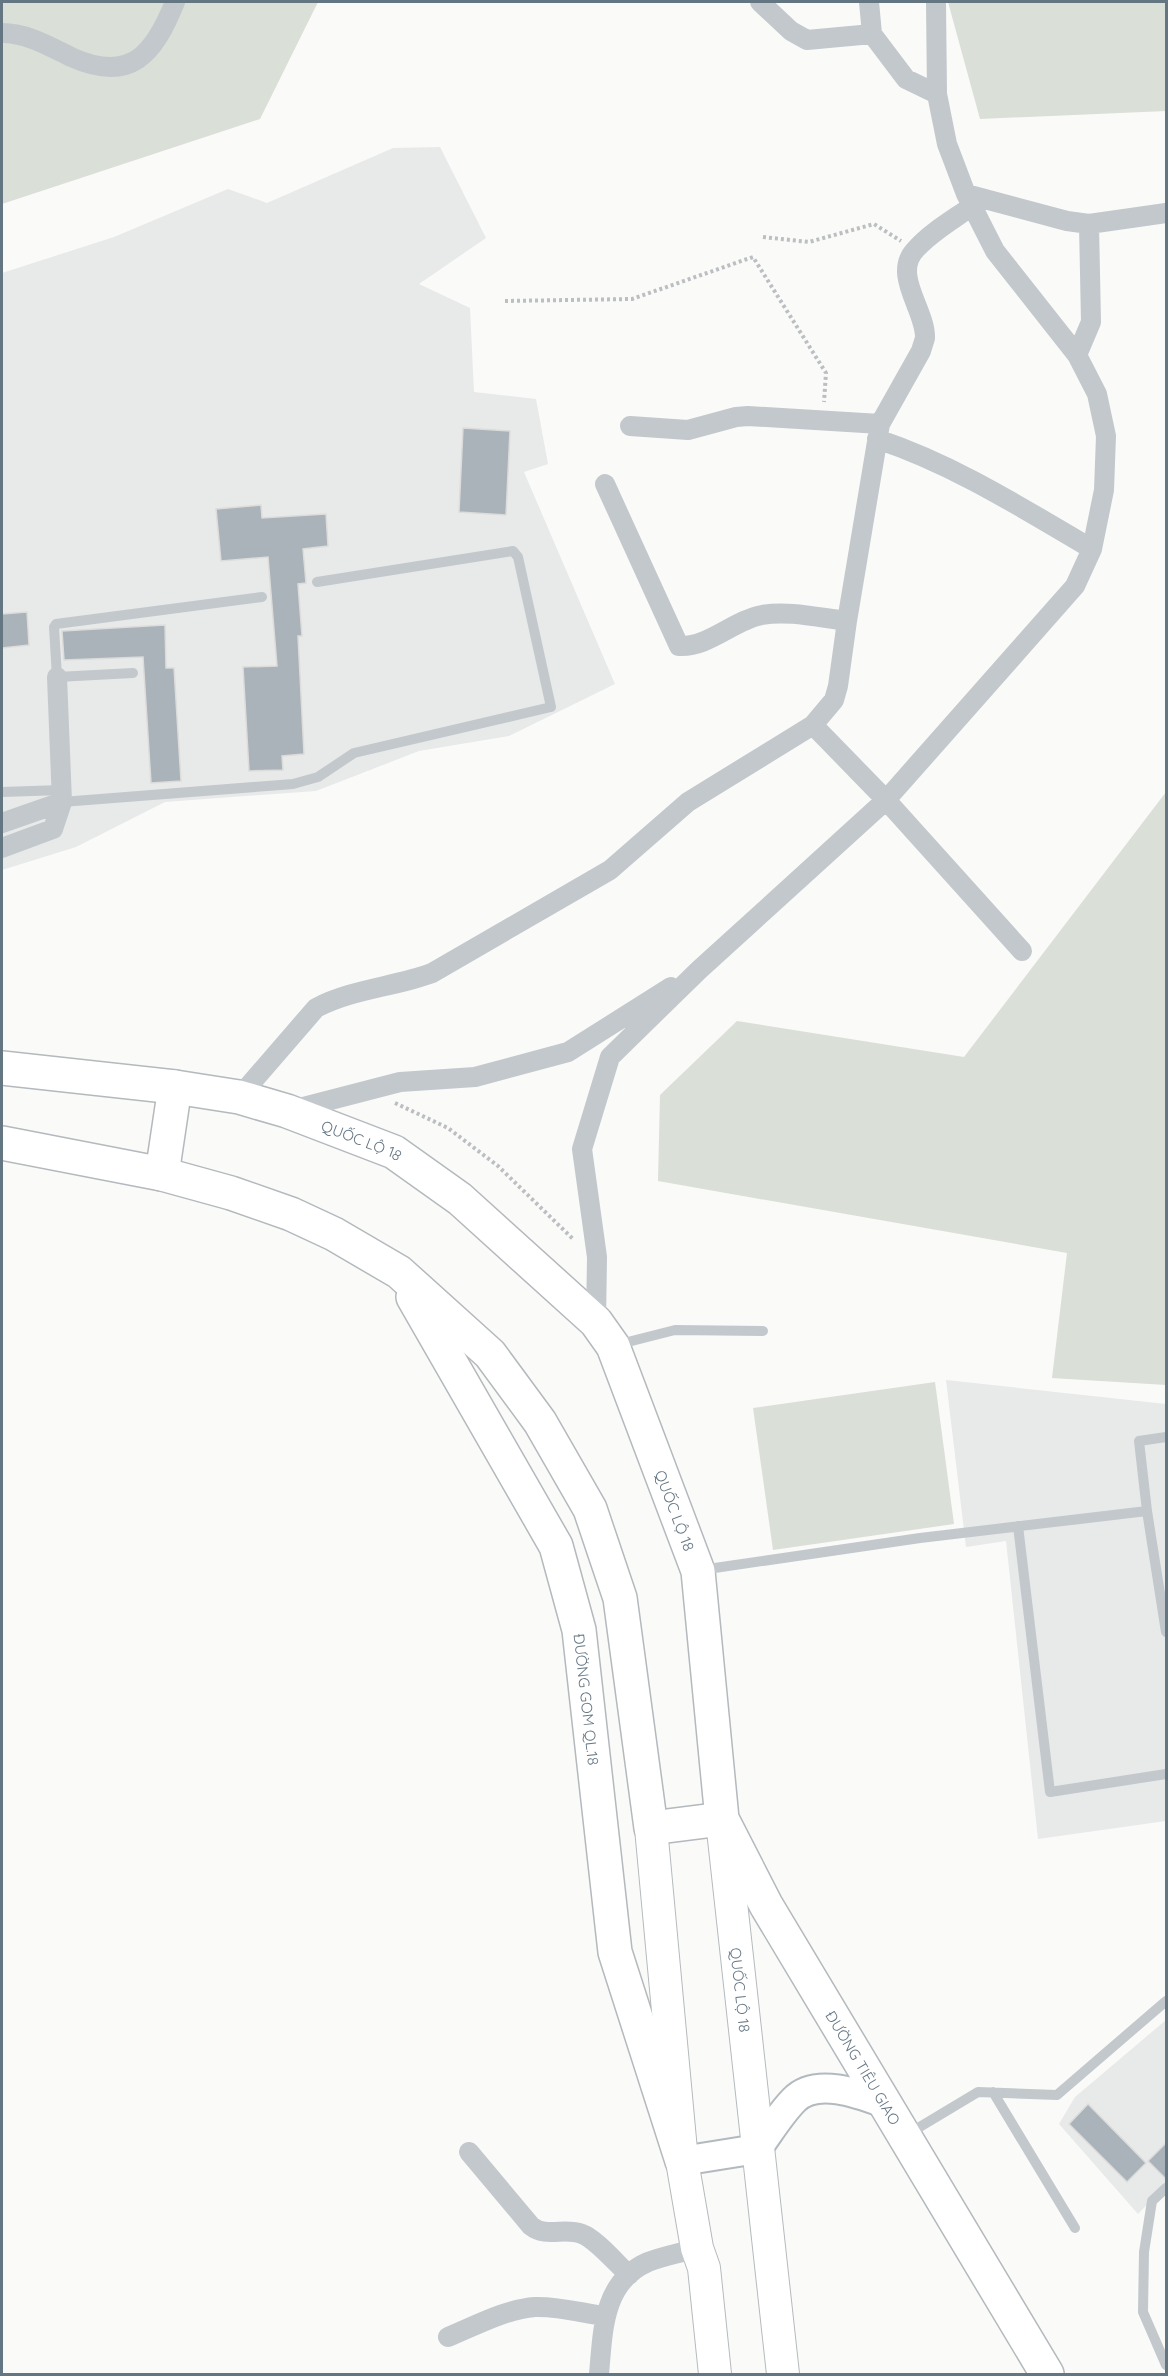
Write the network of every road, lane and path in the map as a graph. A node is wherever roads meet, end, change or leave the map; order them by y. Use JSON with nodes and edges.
{"nodes":[{"id":1,"x":175,"y":2,"type":"edge"},
{"id":2,"x":760,"y":2,"type":"edge"},
{"id":3,"x":869,"y":2,"type":"edge"},
{"id":4,"x":936,"y":2,"type":"edge"},
{"id":5,"x":2,"y":33,"type":"edge"},
{"id":6,"x":872,"y":34,"type":"junction"},
{"id":7,"x":938,"y":94,"type":"junction"},
{"id":8,"x":969,"y":200,"type":"junction"},
{"id":9,"x":1167,"y":213,"type":"edge"},
{"id":10,"x":1089,"y":225,"type":"junction"},
{"id":11,"x":763,"y":237,"type":"dead end"},
{"id":12,"x":915,"y":249,"type":"junction"},
{"id":13,"x":505,"y":301,"type":"dead end"},
{"id":14,"x":1077,"y":355,"type":"junction"},
{"id":15,"x":822,"y":421,"type":"junction"},
{"id":16,"x":630,"y":426,"type":"dead end"},
{"id":17,"x":879,"y":432,"type":"junction"},
{"id":18,"x":605,"y":484,"type":"dead end"},
{"id":19,"x":1092,"y":549,"type":"junction"},
{"id":20,"x":317,"y":582,"type":"dead end"},
{"id":21,"x":262,"y":597,"type":"dead end"},
{"id":22,"x":847,"y":621,"type":"junction"},
{"id":23,"x":133,"y":673,"type":"dead end"},
{"id":24,"x":57,"y":677,"type":"junction"},
{"id":25,"x":813,"y":725,"type":"junction"},
{"id":26,"x":2,"y":792,"type":"edge"},
{"id":27,"x":62,"y":796,"type":"junction"},
{"id":28,"x":886,"y":800,"type":"junction"},
{"id":29,"x":2,"y":823,"type":"edge"},
{"id":30,"x":2,"y":848,"type":"edge"},
{"id":31,"x":1022,"y":951,"type":"dead end"},
{"id":32,"x":699,"y":970,"type":"junction"},
{"id":33,"x":2,"y":1068,"type":"edge"},
{"id":34,"x":175,"y":1087,"type":"junction"},
{"id":35,"x":239,"y":1097,"type":"junction"},
{"id":36,"x":389,"y":1100,"type":"dead end"},
{"id":37,"x":287,"y":1111,"type":"junction"},
{"id":38,"x":2,"y":1143,"type":"edge"},
{"id":39,"x":162,"y":1174,"type":"junction"},
{"id":40,"x":573,"y":1239,"type":"dead end"},
{"id":41,"x":399,"y":1272,"type":"junction"},
{"id":42,"x":764,"y":1331,"type":"dead end"},
{"id":43,"x":604,"y":1334,"type":"junction"},
{"id":44,"x":1167,"y":1437,"type":"edge"},
{"id":45,"x":1147,"y":1511,"type":"junction"},
{"id":46,"x":1018,"y":1526,"type":"junction"},
{"id":47,"x":698,"y":1570,"type":"junction"},
{"id":48,"x":1167,"y":1632,"type":"edge"},
{"id":49,"x":1167,"y":1774,"type":"edge"},
{"id":50,"x":722,"y":1819,"type":"junction"},
{"id":51,"x":651,"y":1828,"type":"junction"},
{"id":52,"x":1167,"y":2001,"type":"edge"},
{"id":53,"x":993,"y":2092,"type":"junction"},
{"id":54,"x":884,"y":2103,"type":"junction"},
{"id":55,"x":905,"y":2136,"type":"junction"},
{"id":56,"x":757,"y":2149,"type":"junction"},
{"id":57,"x":469,"y":2152,"type":"dead end"},
{"id":58,"x":682,"y":2161,"type":"junction"},
{"id":59,"x":1167,"y":2188,"type":"edge"},
{"id":60,"x":1075,"y":2228,"type":"dead end"},
{"id":61,"x":697,"y":2248,"type":"junction"},
{"id":62,"x":629,"y":2275,"type":"junction"},
{"id":63,"x":604,"y":2316,"type":"junction"},
{"id":64,"x":448,"y":2337,"type":"dead end"},
{"id":65,"x":1167,"y":2365,"type":"edge"},
{"id":66,"x":599,"y":2374,"type":"edge"},
{"id":67,"x":715,"y":2374,"type":"edge"},
{"id":68,"x":783,"y":2374,"type":"edge"},
{"id":69,"x":1047,"y":2374,"type":"edge"}],
"edges":[{"from":1,"to":5,"type":"street"},
{"from":2,"to":6,"type":"street"},
{"from":3,"to":6,"type":"street"},
{"from":4,"to":7,"type":"street"},
{"from":6,"to":7,"type":"street"},
{"from":7,"to":8,"type":"street"},
{"from":8,"to":10,"type":"street"},
{"from":8,"to":12,"type":"street"},
{"from":8,"to":14,"type":"street"},
{"from":9,"to":10,"type":"street"},
{"from":10,"to":14,"type":"street"},
{"from":11,"to":12,"type":"path"},
{"from":12,"to":17,"type":"street"},
{"from":13,"to":15,"type":"path"},
{"from":14,"to":19,"type":"street"},
{"from":15,"to":16,"type":"street"},
{"from":15,"to":17,"type":"street"},
{"from":17,"to":19,"type":"street"},
{"from":17,"to":22,"type":"street"},
{"from":18,"to":22,"type":"street"},
{"from":19,"to":28,"type":"street"},
{"from":20,"to":27,"type":"lane"},
{"from":21,"to":24,"type":"lane"},
{"from":22,"to":25,"type":"street"},
{"from":23,"to":24,"type":"lane"},
{"from":24,"to":27,"type":"street"},
{"from":25,"to":28,"type":"street"},
{"from":25,"to":35,"type":"street"},
{"from":26,"to":27,"type":"lane"},
{"from":27,"to":29,"type":"street"},
{"from":27,"to":30,"type":"street"},
{"from":28,"to":31,"type":"street"},
{"from":28,"to":32,"type":"street"},
{"from":32,"to":37,"type":"street"},
{"from":32,"to":43,"type":"street"},
{"from":33,"to":34,"type":"highway","name":"QUỐC LỘ 18"},
{"from":34,"to":35,"type":"highway","name":"QUỐC LỘ 18"},
{"from":34,"to":39,"type":"highway"},
{"from":35,"to":37,"type":"highway","name":"QUỐC LỘ 18"},
{"from":36,"to":40,"type":"path"},
{"from":37,"to":43,"type":"highway","name":"QUỐC LỘ 18"},
{"from":38,"to":39,"type":"highway"},
{"from":39,"to":41,"type":"highway"},
{"from":41,"to":51,"type":"highway"},
{"from":41,"to":58,"type":"highway","name":"ĐƯỜNG GOM QL.18"},
{"from":42,"to":43,"type":"lane"},
{"from":43,"to":47,"type":"highway","name":"QUỐC LỘ 18"},
{"from":44,"to":45,"type":"lane"},
{"from":45,"to":46,"type":"lane"},
{"from":45,"to":48,"type":"lane"},
{"from":46,"to":47,"type":"lane"},
{"from":46,"to":49,"type":"lane"},
{"from":47,"to":50,"type":"highway","name":"QUỐC LỘ 18"},
{"from":50,"to":51,"type":"highway"},
{"from":50,"to":54,"type":"highway","name":"ĐƯỜNG TIÊU GIAO"},
{"from":50,"to":56,"type":"main road","name":"QUỐC LỘ 18"},
{"from":51,"to":58,"type":"main road"},
{"from":52,"to":53,"type":"lane"},
{"from":53,"to":55,"type":"lane"},
{"from":53,"to":60,"type":"lane"},
{"from":54,"to":55,"type":"highway","name":"ĐƯỜNG TIÊU GIAO"},
{"from":54,"to":56,"type":"main road"},
{"from":55,"to":69,"type":"highway","name":"ĐƯỜNG TIÊU GIAO"},
{"from":56,"to":58,"type":"main road"},
{"from":56,"to":68,"type":"main road","name":"QUỐC LỘ 18"},
{"from":57,"to":62,"type":"street"},
{"from":58,"to":61,"type":"main road"},
{"from":59,"to":65,"type":"lane"},
{"from":61,"to":62,"type":"street"},
{"from":61,"to":67,"type":"main road"},
{"from":62,"to":63,"type":"street"},
{"from":63,"to":64,"type":"street"},
{"from":63,"to":66,"type":"street"}]}
